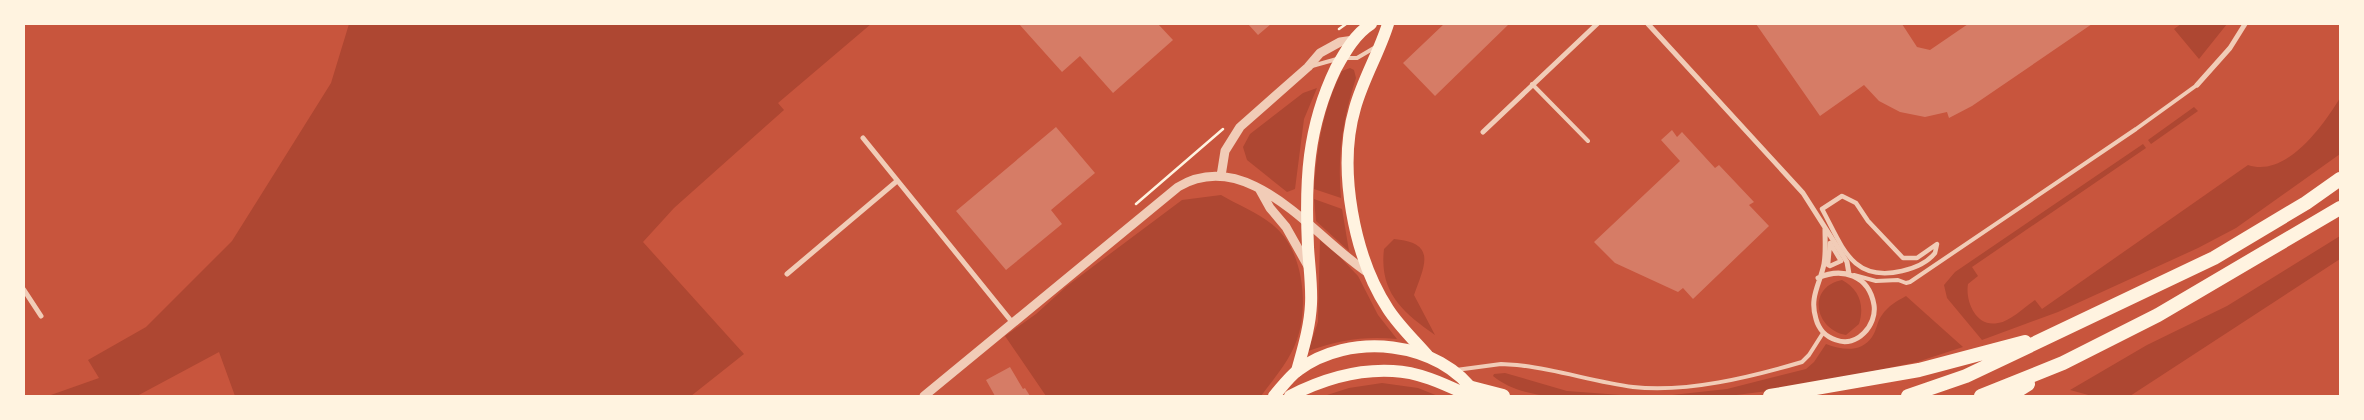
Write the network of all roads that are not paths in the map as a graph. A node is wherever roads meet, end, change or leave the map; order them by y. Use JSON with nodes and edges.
{"nodes":[{"id":1,"x":1371,"y":24,"type":"edge"},
{"id":2,"x":1388,"y":24,"type":"edge"},
{"id":3,"x":1597,"y":24,"type":"edge"},
{"id":4,"x":1648,"y":24,"type":"edge"},
{"id":5,"x":2244,"y":24,"type":"edge"},
{"id":6,"x":1354,"y":40,"type":"junction"},
{"id":7,"x":1382,"y":43,"type":"junction"},
{"id":8,"x":1342,"y":58,"type":"junction"},
{"id":9,"x":1308,"y":67,"type":"junction"},
{"id":10,"x":1532,"y":84,"type":"junction"},
{"id":11,"x":2197,"y":85,"type":"joint"},
{"id":12,"x":1483,"y":132,"type":"dead end"},
{"id":13,"x":863,"y":138,"type":"dead end"},
{"id":14,"x":1588,"y":141,"type":"dead end"},
{"id":15,"x":1221,"y":176,"type":"junction"},
{"id":16,"x":2340,"y":179,"type":"edge"},
{"id":17,"x":898,"y":181,"type":"junction"},
{"id":18,"x":1260,"y":190,"type":"junction"},
{"id":19,"x":1842,"y":196,"type":"joint"},
{"id":20,"x":2340,"y":208,"type":"edge"},
{"id":21,"x":1307,"y":221,"type":"junction"},
{"id":22,"x":1825,"y":229,"type":"junction"},
{"id":23,"x":1840,"y":262,"type":"joint"},
{"id":24,"x":1309,"y":268,"type":"junction"},
{"id":25,"x":787,"y":274,"type":"dead end"},
{"id":26,"x":1371,"y":274,"type":"junction"},
{"id":27,"x":1851,"y":274,"type":"junction"},
{"id":28,"x":1818,"y":278,"type":"junction"},
{"id":29,"x":24,"y":290,"type":"edge"},
{"id":30,"x":40,"y":316,"type":"dead end"},
{"id":31,"x":1012,"y":322,"type":"junction"},
{"id":32,"x":1823,"y":333,"type":"junction"},
{"id":33,"x":2052,"y":335,"type":"junction"},
{"id":34,"x":1427,"y":355,"type":"junction"},
{"id":35,"x":2063,"y":363,"type":"junction"},
{"id":36,"x":1297,"y":371,"type":"junction"},
{"id":37,"x":1451,"y":371,"type":"junction"},
{"id":38,"x":1473,"y":394,"type":"edge"},
{"id":39,"x":1984,"y":395,"type":"edge"},
{"id":40,"x":924,"y":396,"type":"edge"},
{"id":41,"x":1274,"y":396,"type":"edge"},
{"id":42,"x":1290,"y":396,"type":"edge"},
{"id":43,"x":1503,"y":396,"type":"edge"},
{"id":44,"x":1770,"y":396,"type":"edge"},
{"id":45,"x":1908,"y":396,"type":"edge"},
{"id":46,"x":2009,"y":396,"type":"edge"}],
"edges":[{"from":1,"to":6,"type":"main road"},
{"from":2,"to":7,"type":"main road"},
{"from":3,"to":10,"type":"street"},
{"from":4,"to":22,"type":"street"},
{"from":5,"to":11,"type":"street"},
{"from":6,"to":8,"type":"main road"},
{"from":6,"to":9,"type":"street"},
{"from":7,"to":8,"type":"lane"},
{"from":7,"to":26,"type":"main road"},
{"from":8,"to":9,"type":"lane"},
{"from":8,"to":21,"type":"main road"},
{"from":9,"to":15,"type":"street"},
{"from":10,"to":12,"type":"street"},
{"from":10,"to":14,"type":"lane"},
{"from":11,"to":27,"type":"lane"},
{"from":13,"to":17,"type":"street"},
{"from":15,"to":18,"type":"street"},
{"from":15,"to":31,"type":"street"},
{"from":16,"to":33,"type":"highway"},
{"from":17,"to":25,"type":"street"},
{"from":17,"to":31,"type":"street"},
{"from":18,"to":21,"type":"street"},
{"from":18,"to":24,"type":"street"},
{"from":19,"to":19,"type":"street"},
{"from":20,"to":35,"type":"highway"},
{"from":21,"to":24,"type":"main road"},
{"from":21,"to":26,"type":"street"},
{"from":22,"to":27,"type":"street"},
{"from":22,"to":28,"type":"street"},
{"from":23,"to":23,"type":"street"},
{"from":24,"to":36,"type":"main road"},
{"from":26,"to":34,"type":"main road"},
{"from":27,"to":28,"type":"street"},
{"from":27,"to":32,"type":"street"},
{"from":28,"to":32,"type":"street"},
{"from":29,"to":30,"type":"street"},
{"from":31,"to":40,"type":"street"},
{"from":32,"to":37,"type":"lane"},
{"from":33,"to":44,"type":"highway"},
{"from":33,"to":45,"type":"highway"},
{"from":34,"to":36,"type":"main road"},
{"from":34,"to":37,"type":"main road"},
{"from":35,"to":39,"type":"highway"},
{"from":35,"to":46,"type":"highway"},
{"from":36,"to":41,"type":"main road"},
{"from":37,"to":38,"type":"main road"},
{"from":38,"to":42,"type":"main road"},
{"from":38,"to":43,"type":"highway"}]}
